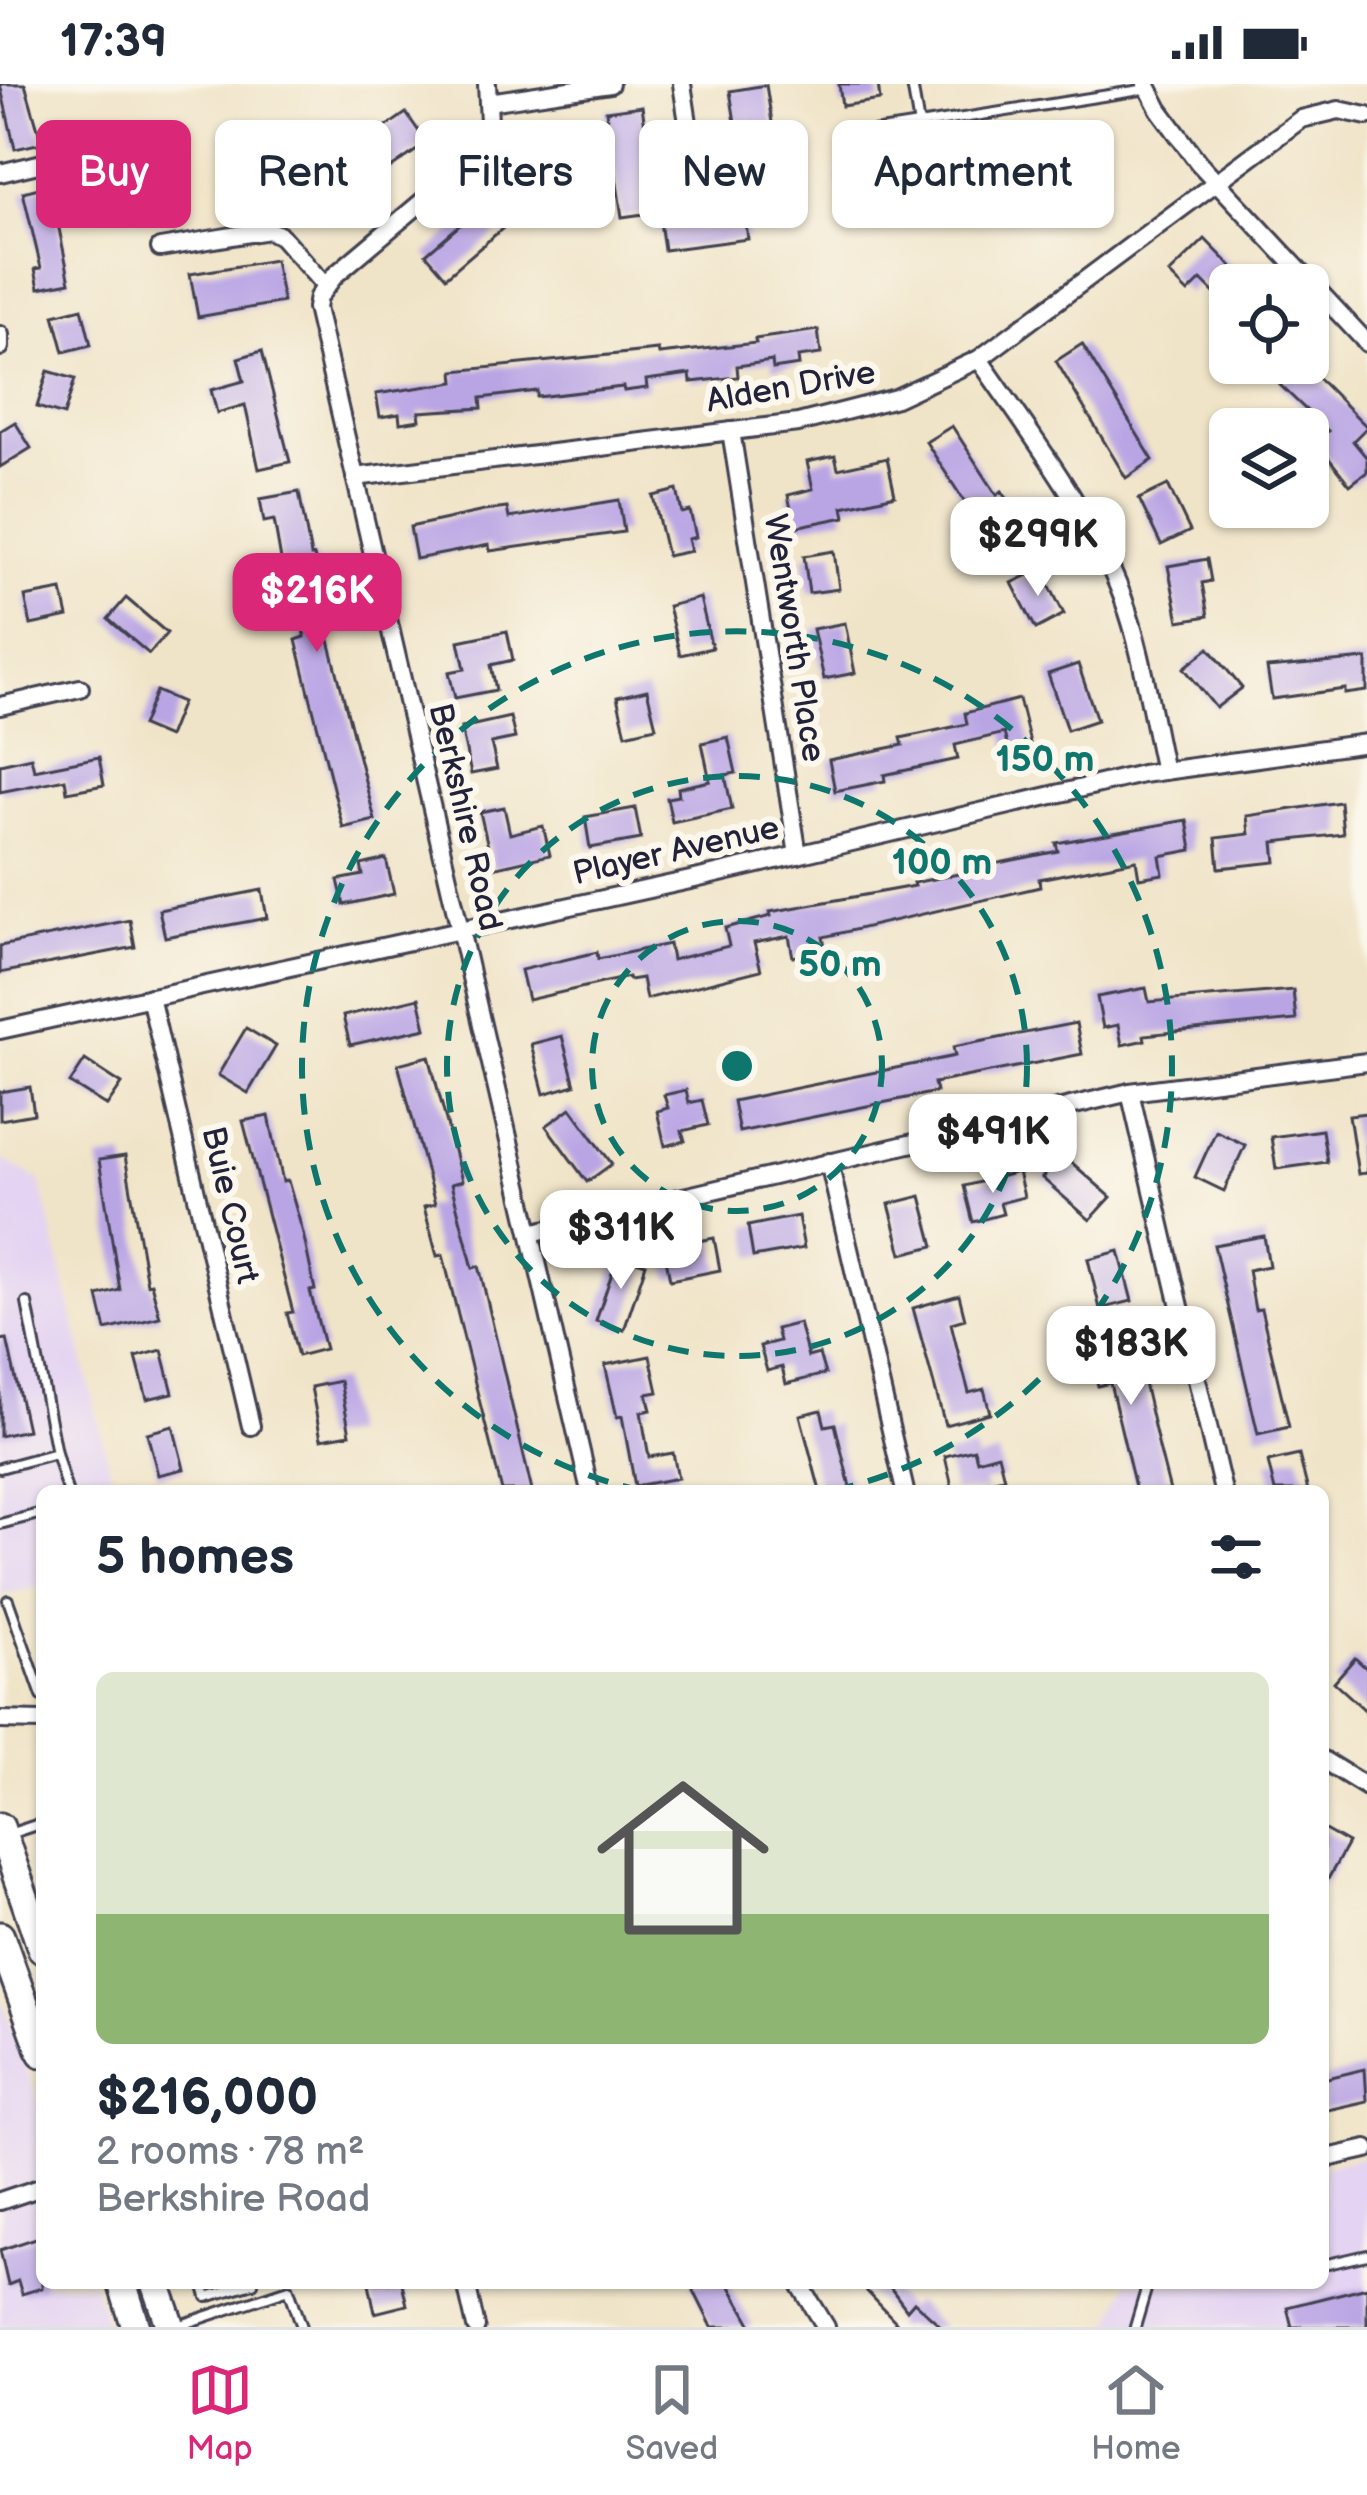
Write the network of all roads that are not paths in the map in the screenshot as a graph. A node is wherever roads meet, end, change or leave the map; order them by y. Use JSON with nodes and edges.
{"nodes":[{"id":1,"x":610,"y":84,"type":"edge"},
{"id":2,"x":682,"y":84,"type":"edge"},
{"id":3,"x":912,"y":84,"type":"edge"},
{"id":4,"x":1147,"y":86,"type":"edge"},
{"id":5,"x":488,"y":93,"type":"edge"},
{"id":6,"x":1367,"y":116,"type":"edge"},
{"id":7,"x":688,"y":120,"type":"edge"},
{"id":8,"x":918,"y":120,"type":"edge"},
{"id":9,"x":953,"y":120,"type":"edge"},
{"id":10,"x":36,"y":164,"type":"edge"},
{"id":11,"x":0,"y":173,"type":"edge"},
{"id":12,"x":1216,"y":181,"type":"junction"},
{"id":13,"x":160,"y":248,"type":"dead end"},
{"id":14,"x":325,"y":286,"type":"junction"},
{"id":15,"x":0,"y":335,"type":"edge"},
{"id":16,"x":1367,"y":343,"type":"edge"},
{"id":17,"x":0,"y":346,"type":"edge"},
{"id":18,"x":979,"y":359,"type":"junction"},
{"id":19,"x":731,"y":431,"type":"junction"},
{"id":20,"x":355,"y":477,"type":"junction"},
{"id":21,"x":80,"y":688,"type":"dead end"},
{"id":22,"x":0,"y":706,"type":"edge"},
{"id":23,"x":1367,"y":742,"type":"edge"},
{"id":24,"x":1164,"y":771,"type":"junction"},
{"id":25,"x":798,"y":855,"type":"junction"},
{"id":26,"x":460,"y":930,"type":"junction"},
{"id":27,"x":150,"y":997,"type":"junction"},
{"id":28,"x":0,"y":1030,"type":"edge"},
{"id":29,"x":1367,"y":1062,"type":"edge"},
{"id":30,"x":1130,"y":1092,"type":"junction"},
{"id":31,"x":829,"y":1162,"type":"junction"},
{"id":32,"x":531,"y":1233,"type":"junction"},
{"id":33,"x":27,"y":1303,"type":"dead end"},
{"id":34,"x":251,"y":1426,"type":"dead end"},
{"id":35,"x":56,"y":1453,"type":"junction"},
{"id":36,"x":0,"y":1468,"type":"edge"},
{"id":37,"x":65,"y":1485,"type":"edge"},
{"id":38,"x":589,"y":1485,"type":"edge"},
{"id":39,"x":904,"y":1485,"type":"edge"},
{"id":40,"x":1222,"y":1485,"type":"edge"},
{"id":41,"x":36,"y":1515,"type":"edge"},
{"id":42,"x":0,"y":1524,"type":"edge"},
{"id":43,"x":8,"y":1600,"type":"dead end"},
{"id":44,"x":36,"y":1679,"type":"edge"},
{"id":45,"x":0,"y":1720,"type":"edge"},
{"id":46,"x":36,"y":1721,"type":"edge"},
{"id":47,"x":1329,"y":1764,"type":"edge"},
{"id":48,"x":1367,"y":1787,"type":"edge"},
{"id":49,"x":36,"y":1823,"type":"edge"},
{"id":50,"x":2,"y":1831,"type":"edge"},
{"id":51,"x":36,"y":1917,"type":"edge"},
{"id":52,"x":0,"y":1936,"type":"edge"},
{"id":53,"x":36,"y":2036,"type":"edge"},
{"id":54,"x":1367,"y":2150,"type":"edge"},
{"id":55,"x":1329,"y":2157,"type":"edge"},
{"id":56,"x":36,"y":2189,"type":"edge"},
{"id":57,"x":0,"y":2201,"type":"edge"},
{"id":58,"x":1367,"y":2255,"type":"edge"},
{"id":59,"x":1329,"y":2264,"type":"edge"},
{"id":60,"x":124,"y":2289,"type":"edge"},
{"id":61,"x":158,"y":2289,"type":"edge"},
{"id":62,"x":205,"y":2289,"type":"edge"},
{"id":63,"x":233,"y":2289,"type":"edge"},
{"id":64,"x":467,"y":2289,"type":"edge"},
{"id":65,"x":803,"y":2289,"type":"edge"},
{"id":66,"x":1146,"y":2289,"type":"edge"},
{"id":67,"x":136,"y":2327,"type":"edge"},
{"id":68,"x":172,"y":2327,"type":"edge"},
{"id":69,"x":302,"y":2327,"type":"edge"},
{"id":70,"x":476,"y":2327,"type":"edge"},
{"id":71,"x":826,"y":2327,"type":"edge"},
{"id":72,"x":1135,"y":2327,"type":"edge"}],
"edges":[{"from":1,"to":5,"type":"street"},
{"from":2,"to":7,"type":"street"},
{"from":3,"to":8,"type":"lane"},
{"from":4,"to":9,"type":"lane"},
{"from":4,"to":12,"type":"street"},
{"from":5,"to":14,"type":"street"},
{"from":6,"to":12,"type":"street","name":"Alden Drive"},
{"from":10,"to":11,"type":"street"},
{"from":12,"to":16,"type":"street"},
{"from":12,"to":18,"type":"street","name":"Alden Drive"},
{"from":13,"to":14,"type":"street"},
{"from":14,"to":20,"type":"street","name":"Berkshire Road"},
{"from":15,"to":17,"type":"street"},
{"from":18,"to":19,"type":"street","name":"Alden Drive"},
{"from":18,"to":24,"type":"street"},
{"from":19,"to":20,"type":"street","name":"Alden Drive"},
{"from":19,"to":25,"type":"street","name":"Wentworth Place"},
{"from":20,"to":26,"type":"street","name":"Berkshire Road"},
{"from":21,"to":22,"type":"street"},
{"from":23,"to":24,"type":"street","name":"Player Avenue"},
{"from":24,"to":25,"type":"street","name":"Player Avenue"},
{"from":25,"to":26,"type":"street","name":"Player Avenue"},
{"from":26,"to":27,"type":"street","name":"Player Avenue"},
{"from":26,"to":32,"type":"street","name":"Berkshire Road"},
{"from":27,"to":28,"type":"street","name":"Player Avenue"},
{"from":27,"to":34,"type":"street","name":"Buie Court"},
{"from":29,"to":30,"type":"street"},
{"from":30,"to":31,"type":"street"},
{"from":30,"to":40,"type":"street"},
{"from":31,"to":32,"type":"street"},
{"from":31,"to":39,"type":"street"},
{"from":32,"to":38,"type":"street","name":"Berkshire Road"},
{"from":33,"to":35,"type":"lane"},
{"from":35,"to":36,"type":"lane"},
{"from":35,"to":37,"type":"lane"},
{"from":41,"to":42,"type":"lane"},
{"from":43,"to":44,"type":"lane"},
{"from":45,"to":46,"type":"street"},
{"from":47,"to":48,"type":"street"},
{"from":49,"to":50,"type":"lane"},
{"from":50,"to":51,"type":"highway"},
{"from":52,"to":53,"type":"highway"},
{"from":54,"to":55,"type":"street"},
{"from":56,"to":57,"type":"street"},
{"from":58,"to":59,"type":"lane"},
{"from":60,"to":67,"type":"highway"},
{"from":61,"to":68,"type":"highway"},
{"from":62,"to":63,"type":"lane"},
{"from":64,"to":70,"type":"street"},
{"from":65,"to":71,"type":"street"},
{"from":66,"to":72,"type":"lane"},
{"from":68,"to":69,"type":"lane"}]}
